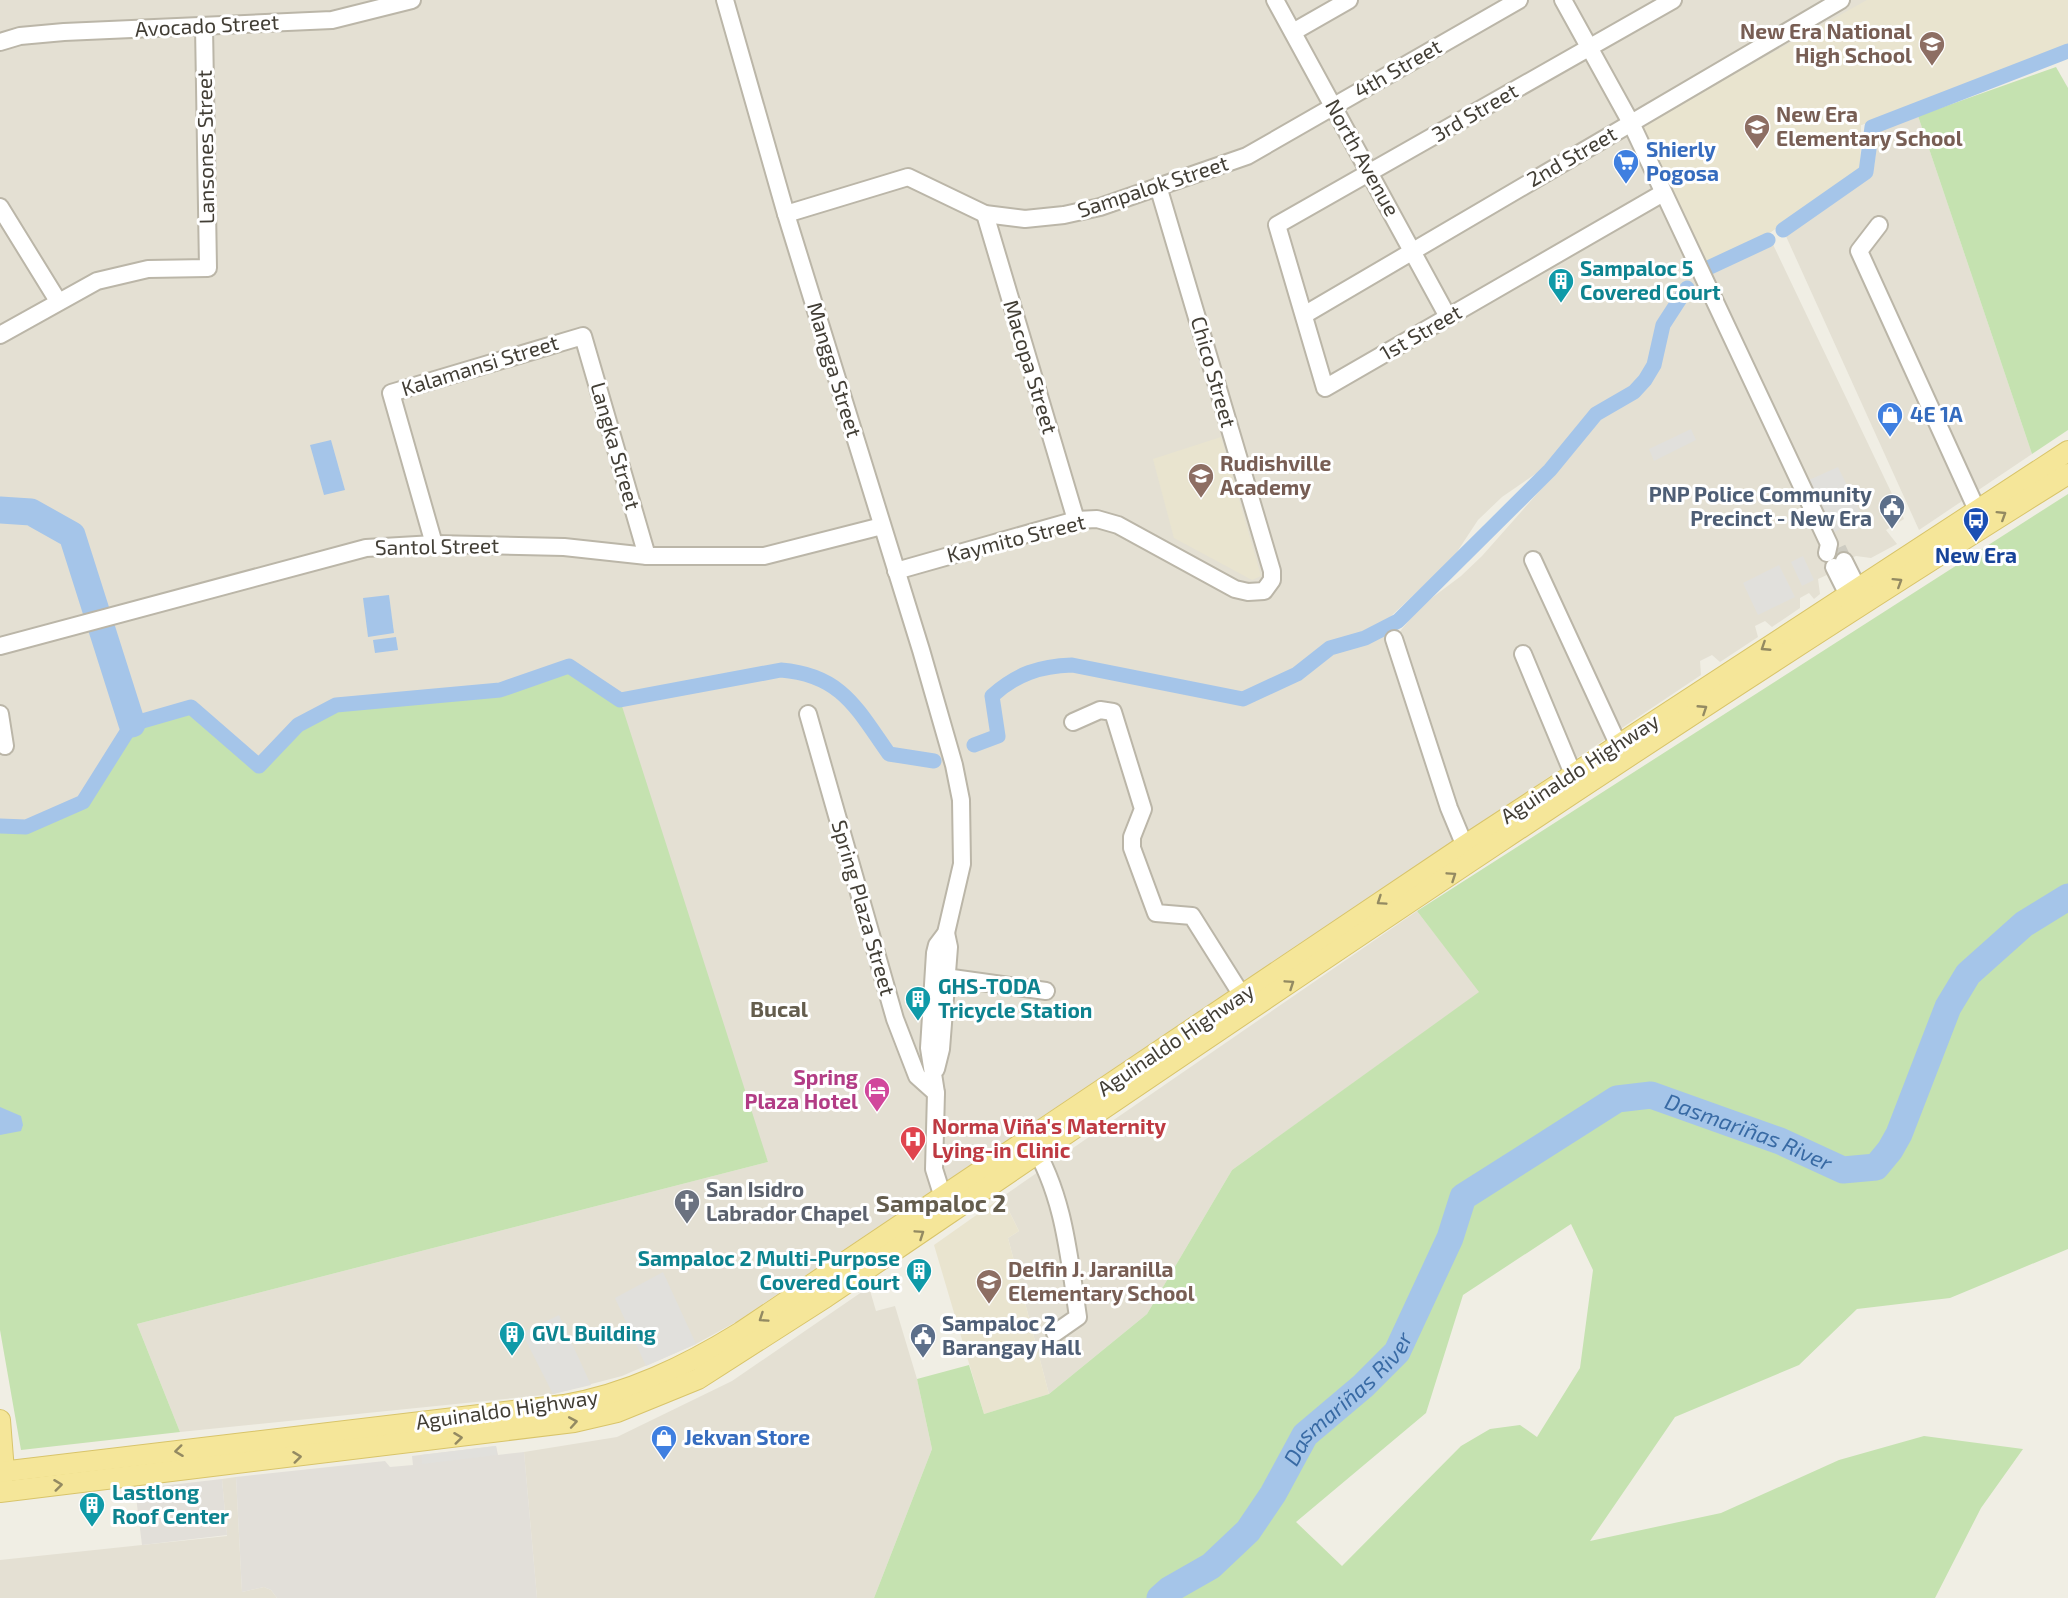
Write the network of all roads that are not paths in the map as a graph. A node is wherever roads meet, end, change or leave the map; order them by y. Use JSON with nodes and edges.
{"nodes":[{"id":1,"x":412,"y":0,"type":"edge"},
{"id":2,"x":725,"y":0,"type":"edge"},
{"id":3,"x":1275,"y":0,"type":"edge"},
{"id":4,"x":1349,"y":0,"type":"edge"},
{"id":5,"x":1519,"y":0,"type":"edge"},
{"id":6,"x":1563,"y":0,"type":"edge"},
{"id":7,"x":1673,"y":0,"type":"edge"},
{"id":8,"x":1841,"y":0,"type":"edge"},
{"id":9,"x":204,"y":26,"type":"junction"},
{"id":10,"x":1293,"y":32,"type":"junction"},
{"id":11,"x":0,"y":42,"type":"edge"},
{"id":12,"x":1590,"y":47,"type":"junction"},
{"id":13,"x":1334,"y":106,"type":"junction"},
{"id":14,"x":1630,"y":123,"type":"junction"},
{"id":15,"x":1247,"y":156,"type":"joint"},
{"id":16,"x":1370,"y":173,"type":"junction"},
{"id":17,"x":1158,"y":186,"type":"junction"},
{"id":18,"x":1663,"y":193,"type":"junction"},
{"id":19,"x":0,"y":207,"type":"edge"},
{"id":20,"x":786,"y":214,"type":"junction"},
{"id":21,"x":985,"y":214,"type":"junction"},
{"id":22,"x":1278,"y":225,"type":"joint"},
{"id":23,"x":1879,"y":225,"type":"dead end"},
{"id":24,"x":1412,"y":251,"type":"junction"},
{"id":25,"x":58,"y":301,"type":"junction"},
{"id":26,"x":1304,"y":315,"type":"junction"},
{"id":27,"x":1448,"y":317,"type":"junction"},
{"id":28,"x":0,"y":335,"type":"edge"},
{"id":29,"x":583,"y":336,"type":"joint"},
{"id":30,"x":2068,"y":451,"type":"edge"},
{"id":31,"x":2068,"y":474,"type":"edge"},
{"id":32,"x":2021,"y":492,"type":"junction"},
{"id":33,"x":1977,"y":510,"type":"junction"},
{"id":34,"x":1076,"y":520,"type":"junction"},
{"id":35,"x":882,"y":526,"type":"junction"},
{"id":36,"x":434,"y":544,"type":"junction"},
{"id":37,"x":646,"y":556,"type":"junction"},
{"id":38,"x":1533,"y":560,"type":"dead end"},
{"id":39,"x":896,"y":570,"type":"junction"},
{"id":40,"x":1264,"y":591,"type":"joint"},
{"id":41,"x":1855,"y":595,"type":"junction"},
{"id":42,"x":1394,"y":639,"type":"dead end"},
{"id":43,"x":0,"y":646,"type":"edge"},
{"id":44,"x":1523,"y":654,"type":"dead end"},
{"id":45,"x":0,"y":714,"type":"edge"},
{"id":46,"x":808,"y":714,"type":"dead end"},
{"id":47,"x":1073,"y":722,"type":"dead end"},
{"id":48,"x":1618,"y":744,"type":"junction"},
{"id":49,"x":5,"y":746,"type":"dead end"},
{"id":50,"x":1573,"y":774,"type":"junction"},
{"id":51,"x":1468,"y":854,"type":"junction"},
{"id":52,"x":946,"y":933,"type":"junction"},
{"id":53,"x":945,"y":977,"type":"junction"},
{"id":54,"x":1046,"y":992,"type":"dead end"},
{"id":55,"x":1246,"y":1003,"type":"junction"},
{"id":56,"x":935,"y":1073,"type":"junction"},
{"id":57,"x":936,"y":1093,"type":"junction"},
{"id":58,"x":1034,"y":1146,"type":"junction"},
{"id":59,"x":946,"y":1206,"type":"junction"},
{"id":60,"x":1054,"y":1333,"type":"dead end"},
{"id":61,"x":0,"y":1420,"type":"edge"},
{"id":62,"x":1,"y":1476,"type":"edge"},
{"id":63,"x":0,"y":1492,"type":"edge"}],
"edges":[{"from":1,"to":9,"type":"street","name":"Avocado Street"},
{"from":2,"to":20,"type":"street","name":"Mangga Street"},
{"from":3,"to":10,"type":"street","name":"North Avenue"},
{"from":4,"to":10,"type":"street"},
{"from":5,"to":13,"type":"street","name":"4th Street"},
{"from":6,"to":12,"type":"street"},
{"from":7,"to":12,"type":"street","name":"3rd Street"},
{"from":8,"to":14,"type":"street","name":"2nd Street"},
{"from":9,"to":11,"type":"street","name":"Avocado Street"},
{"from":9,"to":25,"type":"street","name":"Lansones Street"},
{"from":10,"to":13,"type":"street","name":"North Avenue"},
{"from":12,"to":14,"type":"street"},
{"from":12,"to":16,"type":"street","name":"3rd Street"},
{"from":13,"to":15,"type":"street","name":"4th Street"},
{"from":13,"to":16,"type":"street","name":"North Avenue"},
{"from":14,"to":18,"type":"street"},
{"from":14,"to":24,"type":"street","name":"2nd Street"},
{"from":15,"to":17,"type":"street","name":"Sampalok Street"},
{"from":16,"to":22,"type":"street","name":"3rd Street"},
{"from":16,"to":24,"type":"street","name":"North Avenue"},
{"from":17,"to":21,"type":"street","name":"Sampalok Street"},
{"from":17,"to":40,"type":"street","name":"Chico Street"},
{"from":18,"to":27,"type":"street","name":"1st Street"},
{"from":18,"to":41,"type":"street"},
{"from":19,"to":25,"type":"street"},
{"from":20,"to":21,"type":"street","name":"Sampalok Street"},
{"from":20,"to":35,"type":"street","name":"Mangga Street"},
{"from":21,"to":34,"type":"street","name":"Macopa Street"},
{"from":22,"to":26,"type":"street","name":"1st Street"},
{"from":23,"to":33,"type":"street"},
{"from":24,"to":26,"type":"street","name":"2nd Street"},
{"from":24,"to":27,"type":"street","name":"North Avenue"},
{"from":25,"to":28,"type":"street"},
{"from":26,"to":27,"type":"street","name":"1st Street"},
{"from":29,"to":36,"type":"street","name":"Kalamansi Street"},
{"from":29,"to":37,"type":"street","name":"Langka Street"},
{"from":30,"to":32,"type":"main road","name":"Aguinaldo Highway"},
{"from":31,"to":32,"type":"main road","name":"Aguinaldo Highway"},
{"from":32,"to":33,"type":"main road","name":"Aguinaldo Highway"},
{"from":41,"to":32,"type":"main road","name":"Aguinaldo Highway","one_way":true},
{"from":33,"to":41,"type":"main road","name":"Aguinaldo Highway"},
{"from":34,"to":39,"type":"street","name":"Kaymito Street"},
{"from":34,"to":40,"type":"street","name":"Kaymito Street"},
{"from":35,"to":37,"type":"street","name":"Santol Street"},
{"from":35,"to":39,"type":"street","name":"Mangga Street"},
{"from":36,"to":37,"type":"street","name":"Santol Street"},
{"from":36,"to":43,"type":"street","name":"Santol Street"},
{"from":38,"to":48,"type":"street"},
{"from":39,"to":52,"type":"street","name":"Mangga Street"},
{"from":41,"to":48,"type":"main road","name":"Aguinaldo Highway","one_way":true},
{"from":51,"to":41,"type":"main road","name":"Aguinaldo Highway","one_way":true},
{"from":42,"to":51,"type":"street"},
{"from":44,"to":50,"type":"street"},
{"from":45,"to":49,"type":"street"},
{"from":46,"to":57,"type":"street","name":"Spring Plaza Street"},
{"from":47,"to":55,"type":"street"},
{"from":48,"to":50,"type":"main road","name":"Aguinaldo Highway"},
{"from":50,"to":51,"type":"main road","name":"Aguinaldo Highway"},
{"from":51,"to":55,"type":"main road","name":"Aguinaldo Highway"},
{"from":52,"to":53,"type":"street"},
{"from":52,"to":56,"type":"street"},
{"from":53,"to":54,"type":"street"},
{"from":53,"to":56,"type":"street"},
{"from":55,"to":58,"type":"main road","name":"Aguinaldo Highway"},
{"from":56,"to":57,"type":"street"},
{"from":57,"to":59,"type":"street"},
{"from":58,"to":59,"type":"main road","name":"Aguinaldo Highway"},
{"from":58,"to":60,"type":"street"},
{"from":59,"to":62,"type":"main road","name":"Aguinaldo Highway","one_way":true},
{"from":63,"to":59,"type":"main road","name":"Aguinaldo Highway","one_way":true},
{"from":61,"to":62,"type":"main road"}]}
